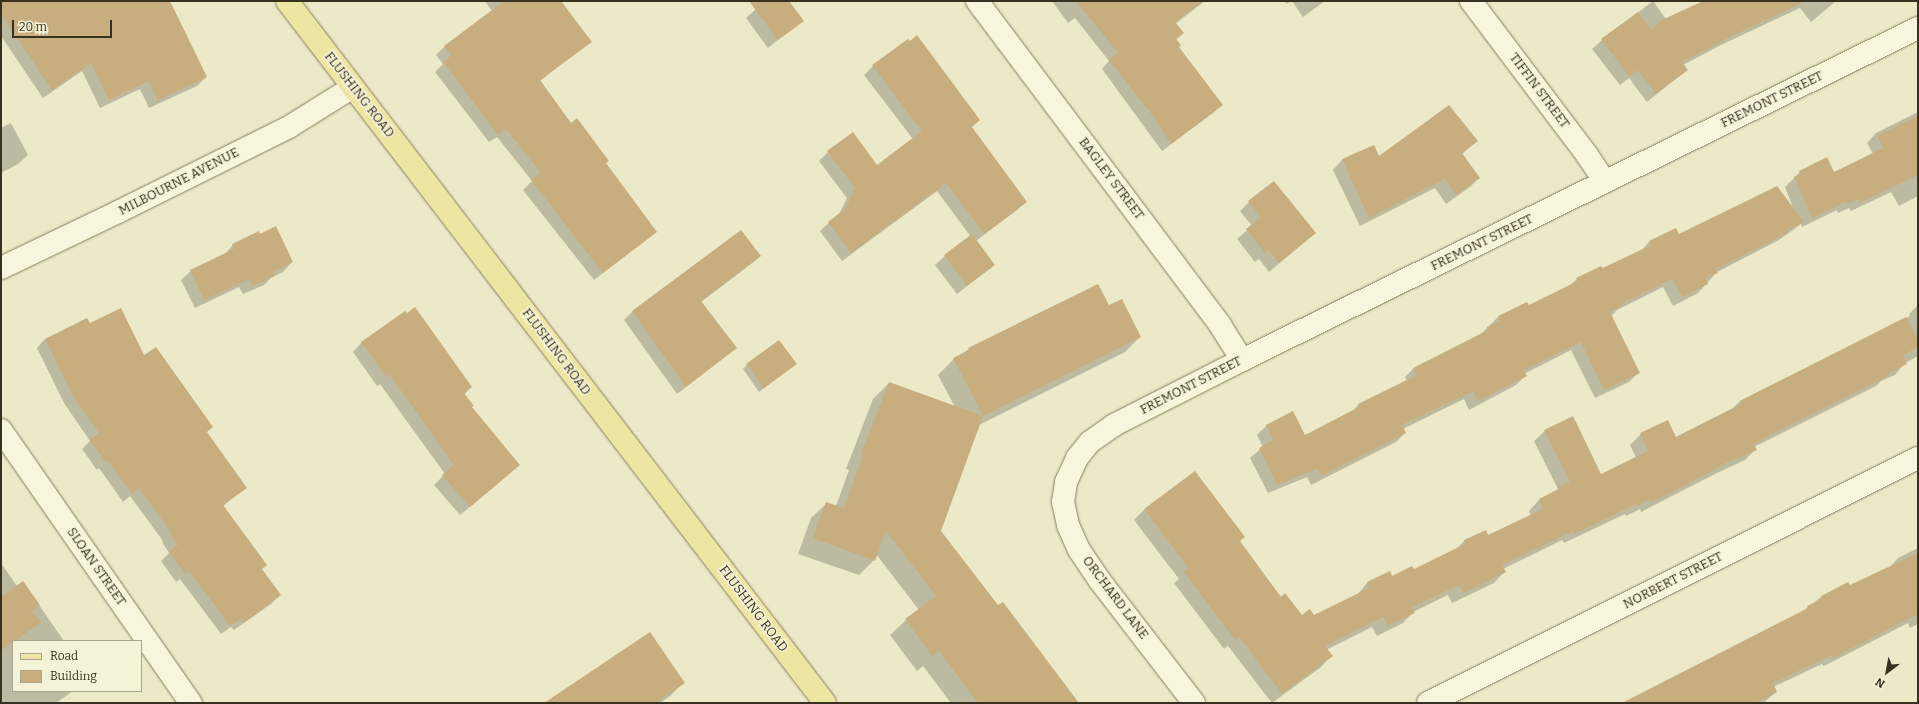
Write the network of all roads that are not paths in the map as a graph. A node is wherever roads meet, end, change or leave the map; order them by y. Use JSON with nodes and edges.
{"nodes":[{"id":1,"x":287,"y":1,"type":"edge"},
{"id":2,"x":977,"y":1,"type":"edge"},
{"id":3,"x":1472,"y":1,"type":"edge"},
{"id":4,"x":1918,"y":28,"type":"edge"},
{"id":5,"x":353,"y":87,"type":"junction"},
{"id":6,"x":1605,"y":182,"type":"junction"},
{"id":7,"x":1,"y":268,"type":"edge"},
{"id":8,"x":1242,"y":360,"type":"junction"},
{"id":9,"x":1,"y":430,"type":"edge"},
{"id":10,"x":1918,"y":458,"type":"edge"},
{"id":11,"x":1066,"y":482,"type":"joint"},
{"id":12,"x":191,"y":703,"type":"edge"},
{"id":13,"x":824,"y":703,"type":"edge"},
{"id":14,"x":1194,"y":703,"type":"edge"},
{"id":15,"x":1428,"y":703,"type":"edge"}],
"edges":[{"from":1,"to":5,"type":"main road","name":"FLUSHING ROAD"},
{"from":2,"to":8,"type":"street","name":"BAGLEY STREET"},
{"from":3,"to":6,"type":"street","name":"TIFFIN STREET"},
{"from":4,"to":6,"type":"street","name":"FREMONT STREET"},
{"from":5,"to":7,"type":"street","name":"MILBOURNE AVENUE"},
{"from":5,"to":13,"type":"main road","name":"FLUSHING ROAD"},
{"from":6,"to":8,"type":"street","name":"FREMONT STREET"},
{"from":8,"to":11,"type":"street","name":"FREMONT STREET"},
{"from":9,"to":12,"type":"street","name":"SLOAN STREET"},
{"from":10,"to":15,"type":"street","name":"NORBERT STREET"},
{"from":11,"to":14,"type":"street","name":"ORCHARD LANE"}]}
